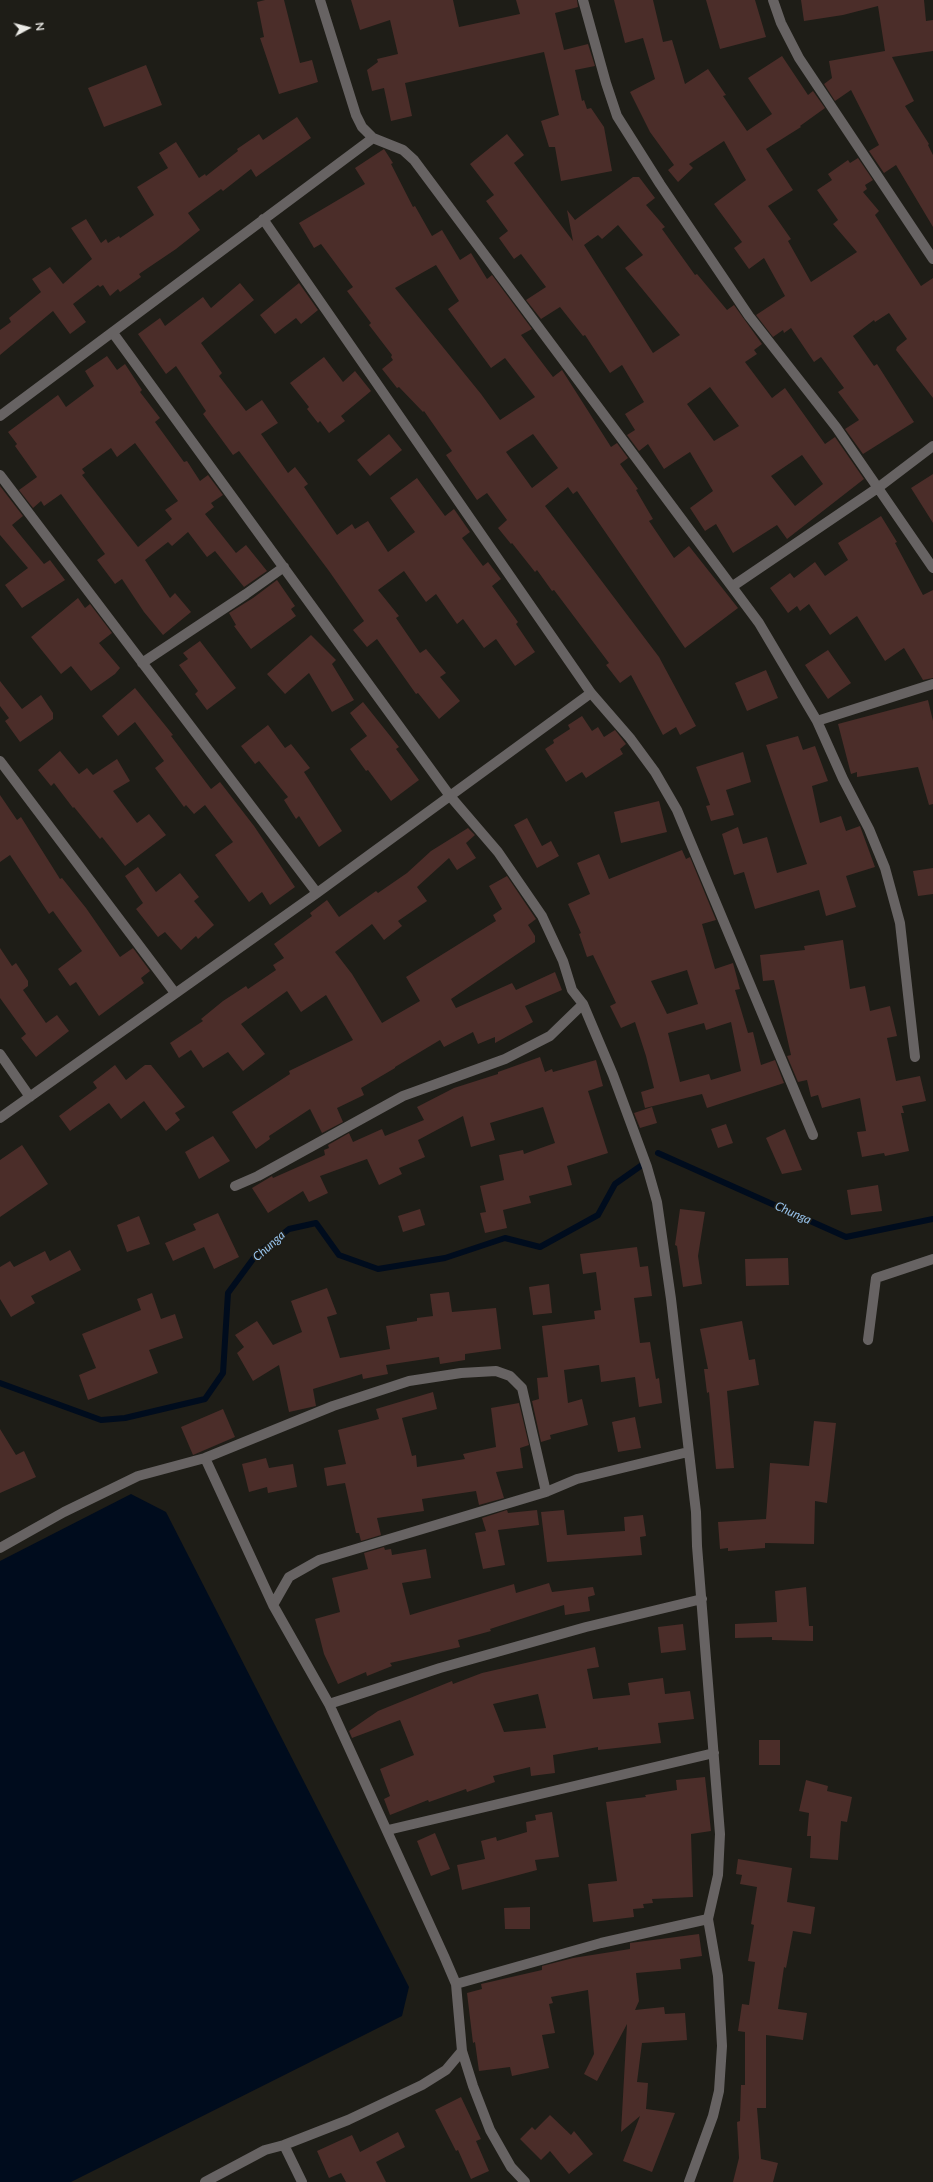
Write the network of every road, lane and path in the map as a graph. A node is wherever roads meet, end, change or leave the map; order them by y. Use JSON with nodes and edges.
{"nodes":[{"id":1,"x":320,"y":0,"type":"edge"},
{"id":2,"x":583,"y":0,"type":"edge"},
{"id":3,"x":773,"y":0,"type":"edge"},
{"id":4,"x":373,"y":138,"type":"junction"},
{"id":5,"x":263,"y":219,"type":"junction"},
{"id":6,"x":933,"y":259,"type":"edge"},
{"id":7,"x":113,"y":333,"type":"junction"},
{"id":8,"x":0,"y":416,"type":"edge"},
{"id":9,"x":933,"y":446,"type":"edge"},
{"id":10,"x":0,"y":475,"type":"edge"},
{"id":11,"x":879,"y":487,"type":"junction"},
{"id":12,"x":284,"y":567,"type":"junction"},
{"id":13,"x":933,"y":568,"type":"edge"},
{"id":14,"x":733,"y":586,"type":"junction"},
{"id":15,"x":142,"y":663,"type":"junction"},
{"id":16,"x":933,"y":684,"type":"edge"},
{"id":17,"x":591,"y":693,"type":"junction"},
{"id":18,"x":817,"y":721,"type":"junction"},
{"id":19,"x":0,"y":761,"type":"edge"},
{"id":20,"x":450,"y":796,"type":"junction"},
{"id":21,"x":318,"y":893,"type":"junction"},
{"id":22,"x":175,"y":993,"type":"junction"},
{"id":23,"x":583,"y":1004,"type":"junction"},
{"id":24,"x":0,"y":1054,"type":"edge"},
{"id":25,"x":915,"y":1057,"type":"dead end"},
{"id":26,"x":30,"y":1097,"type":"junction"},
{"id":27,"x":0,"y":1118,"type":"edge"},
{"id":28,"x":813,"y":1135,"type":"dead end"},
{"id":29,"x":235,"y":1186,"type":"dead end"},
{"id":30,"x":933,"y":1260,"type":"edge"},
{"id":31,"x":868,"y":1340,"type":"dead end"},
{"id":32,"x":688,"y":1452,"type":"junction"},
{"id":33,"x":205,"y":1458,"type":"junction"},
{"id":34,"x":546,"y":1492,"type":"junction"},
{"id":35,"x":0,"y":1548,"type":"edge"},
{"id":36,"x":702,"y":1599,"type":"junction"},
{"id":37,"x":273,"y":1605,"type":"junction"},
{"id":38,"x":329,"y":1704,"type":"junction"},
{"id":39,"x":714,"y":1753,"type":"junction"},
{"id":40,"x":388,"y":1830,"type":"junction"},
{"id":41,"x":708,"y":1919,"type":"junction"},
{"id":42,"x":456,"y":1984,"type":"junction"},
{"id":43,"x":462,"y":2051,"type":"junction"},
{"id":44,"x":284,"y":2145,"type":"junction"},
{"id":45,"x":205,"y":2182,"type":"edge"},
{"id":46,"x":302,"y":2182,"type":"edge"},
{"id":47,"x":525,"y":2182,"type":"edge"},
{"id":48,"x":689,"y":2182,"type":"edge"}],
"edges":[{"from":1,"to":4,"type":"street"},
{"from":2,"to":11,"type":"street"},
{"from":3,"to":6,"type":"street"},
{"from":4,"to":5,"type":"street"},
{"from":4,"to":14,"type":"street"},
{"from":5,"to":7,"type":"street"},
{"from":5,"to":17,"type":"street"},
{"from":7,"to":8,"type":"street"},
{"from":7,"to":12,"type":"street"},
{"from":9,"to":11,"type":"street"},
{"from":10,"to":15,"type":"street"},
{"from":11,"to":13,"type":"street"},
{"from":11,"to":14,"type":"street"},
{"from":12,"to":15,"type":"street"},
{"from":12,"to":20,"type":"street"},
{"from":14,"to":18,"type":"street"},
{"from":15,"to":21,"type":"street"},
{"from":16,"to":18,"type":"street"},
{"from":17,"to":20,"type":"street"},
{"from":17,"to":28,"type":"street"},
{"from":18,"to":25,"type":"street"},
{"from":19,"to":22,"type":"street"},
{"from":20,"to":21,"type":"street"},
{"from":20,"to":23,"type":"street"},
{"from":21,"to":22,"type":"street"},
{"from":22,"to":26,"type":"street"},
{"from":23,"to":29,"type":"street"},
{"from":23,"to":32,"type":"street"},
{"from":24,"to":26,"type":"street"},
{"from":26,"to":27,"type":"street"},
{"from":30,"to":31,"type":"street"},
{"from":32,"to":34,"type":"street"},
{"from":32,"to":36,"type":"street"},
{"from":33,"to":34,"type":"street"},
{"from":33,"to":35,"type":"street"},
{"from":33,"to":37,"type":"street"},
{"from":34,"to":37,"type":"street"},
{"from":36,"to":38,"type":"street"},
{"from":36,"to":39,"type":"street"},
{"from":37,"to":38,"type":"street"},
{"from":38,"to":40,"type":"street"},
{"from":39,"to":40,"type":"street"},
{"from":39,"to":41,"type":"street"},
{"from":40,"to":42,"type":"street"},
{"from":41,"to":42,"type":"street"},
{"from":41,"to":48,"type":"street"},
{"from":42,"to":43,"type":"street"},
{"from":43,"to":44,"type":"street"},
{"from":43,"to":47,"type":"street"},
{"from":44,"to":45,"type":"street"},
{"from":44,"to":46,"type":"street"}]}
